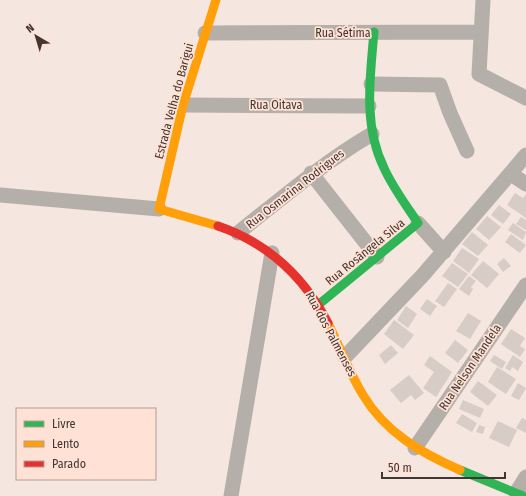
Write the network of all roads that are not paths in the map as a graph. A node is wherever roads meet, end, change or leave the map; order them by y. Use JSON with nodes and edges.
{"nodes":[{"id":1,"x":216,"y":0,"type":"edge"},
{"id":2,"x":482,"y":0,"type":"edge"},
{"id":3,"x":374,"y":32,"type":"junction"},
{"id":4,"x":480,"y":32,"type":"junction"},
{"id":5,"x":205,"y":33,"type":"junction"},
{"id":6,"x":371,"y":84,"type":"junction"},
{"id":7,"x":526,"y":98,"type":"edge"},
{"id":8,"x":183,"y":105,"type":"junction"},
{"id":9,"x":369,"y":106,"type":"junction"},
{"id":10,"x":372,"y":134,"type":"junction"},
{"id":11,"x":467,"y":151,"type":"dead end"},
{"id":12,"x":526,"y":155,"type":"edge"},
{"id":13,"x":311,"y":173,"type":"junction"},
{"id":14,"x":511,"y":174,"type":"junction"},
{"id":15,"x":526,"y":184,"type":"edge"},
{"id":16,"x":0,"y":195,"type":"edge"},
{"id":17,"x":159,"y":209,"type":"junction"},
{"id":18,"x":418,"y":224,"type":"junction"},
{"id":19,"x":238,"y":233,"type":"junction"},
{"id":20,"x":444,"y":252,"type":"junction"},
{"id":21,"x":272,"y":253,"type":"junction"},
{"id":22,"x":377,"y":257,"type":"junction"},
{"id":23,"x":526,"y":285,"type":"edge"},
{"id":24,"x":318,"y":305,"type":"junction"},
{"id":25,"x":344,"y":357,"type":"junction"},
{"id":26,"x":414,"y":448,"type":"junction"},
{"id":27,"x":526,"y":477,"type":"edge"},
{"id":28,"x":519,"y":494,"type":"edge"},
{"id":29,"x":231,"y":496,"type":"edge"}],
"edges":[{"from":1,"to":5,"type":"street","name":"Estrada Velha do Barigui"},
{"from":2,"to":4,"type":"street"},
{"from":3,"to":4,"type":"street","name":"Rua Sétima"},
{"from":3,"to":5,"type":"street","name":"Rua Sétima"},
{"from":3,"to":6,"type":"street","name":"Rua Rosângela Silva"},
{"from":4,"to":7,"type":"street"},
{"from":5,"to":8,"type":"street","name":"Estrada Velha do Barigui"},
{"from":6,"to":9,"type":"street","name":"Rua Rosângela Silva"},
{"from":6,"to":11,"type":"street"},
{"from":8,"to":9,"type":"street","name":"Rua Oitava"},
{"from":8,"to":17,"type":"street","name":"Estrada Velha do Barigui"},
{"from":9,"to":10,"type":"street","name":"Rua Rosângela Silva"},
{"from":10,"to":13,"type":"street","name":"Rua Osmarina Rodrigues"},
{"from":10,"to":18,"type":"street","name":"Rua Rosângela Silva"},
{"from":12,"to":14,"type":"street"},
{"from":13,"to":19,"type":"street","name":"Rua Osmarina Rodrigues"},
{"from":13,"to":22,"type":"street"},
{"from":14,"to":15,"type":"street"},
{"from":14,"to":20,"type":"street"},
{"from":16,"to":17,"type":"street","name":"Rua dos Palmenses"},
{"from":17,"to":19,"type":"street","name":"Rua dos Palmenses"},
{"from":18,"to":20,"type":"street"},
{"from":18,"to":22,"type":"street","name":"Rua Rosângela Silva"},
{"from":19,"to":21,"type":"street","name":"Rua dos Palmenses"},
{"from":20,"to":25,"type":"street"},
{"from":21,"to":24,"type":"street","name":"Rua dos Palmenses"},
{"from":21,"to":29,"type":"street"},
{"from":22,"to":24,"type":"street","name":"Rua Rosângela Silva"},
{"from":23,"to":26,"type":"street","name":"Rua Nelson Mandela"},
{"from":24,"to":25,"type":"street","name":"Rua dos Palmenses"},
{"from":25,"to":26,"type":"street","name":"Rua dos Palmenses"},
{"from":26,"to":28,"type":"street","name":"Rua dos Palmenses"},
{"from":27,"to":28,"type":"street"}]}
